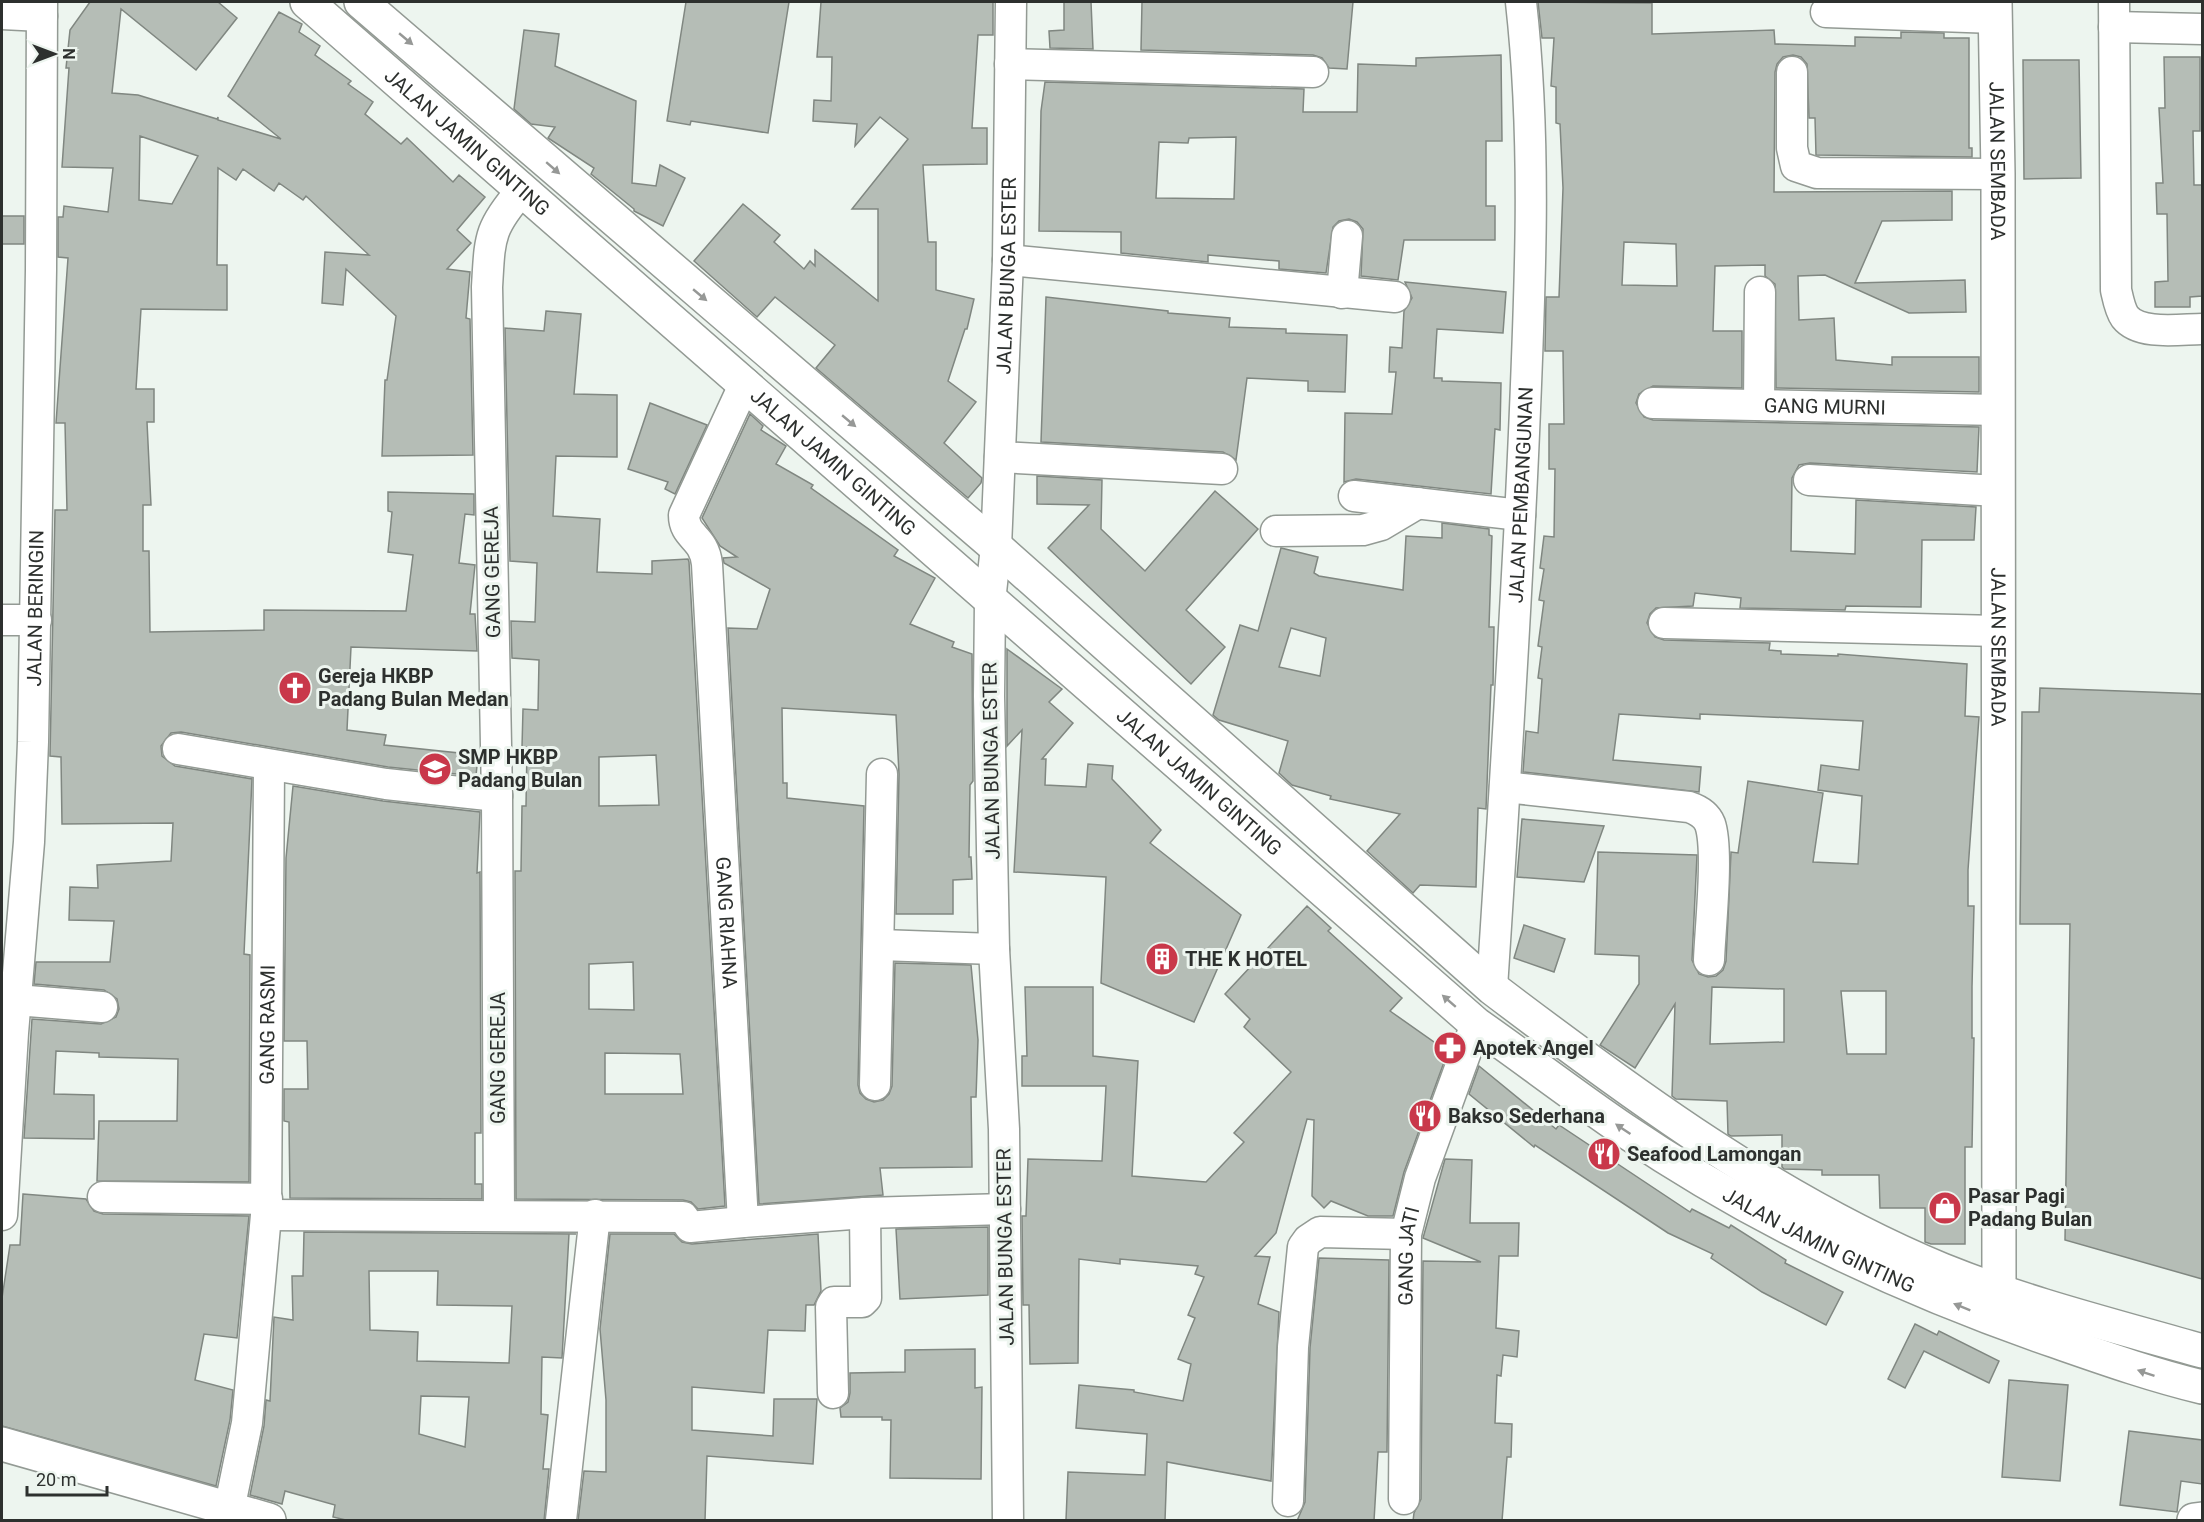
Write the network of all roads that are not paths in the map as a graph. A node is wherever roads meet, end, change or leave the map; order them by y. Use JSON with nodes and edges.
{"nodes":[{"id":1,"x":308,"y":2,"type":"edge"},
{"id":2,"x":361,"y":2,"type":"edge"},
{"id":3,"x":1011,"y":2,"type":"edge"},
{"id":4,"x":1521,"y":2,"type":"edge"},
{"id":5,"x":42,"y":9,"type":"edge"},
{"id":6,"x":1995,"y":10,"type":"edge"},
{"id":7,"x":1826,"y":12,"type":"dead end"},
{"id":8,"x":2,"y":14,"type":"edge"},
{"id":9,"x":2114,"y":14,"type":"edge"},
{"id":10,"x":2202,"y":29,"type":"edge"},
{"id":11,"x":1010,"y":64,"type":"junction"},
{"id":12,"x":1314,"y":72,"type":"dead end"},
{"id":13,"x":1792,"y":72,"type":"dead end"},
{"id":14,"x":1998,"y":174,"type":"junction"},
{"id":15,"x":522,"y":190,"type":"junction"},
{"id":16,"x":1347,"y":236,"type":"dead end"},
{"id":17,"x":1008,"y":260,"type":"junction"},
{"id":18,"x":1760,"y":292,"type":"dead end"},
{"id":19,"x":1342,"y":293,"type":"junction"},
{"id":20,"x":1395,"y":297,"type":"dead end"},
{"id":21,"x":2202,"y":329,"type":"edge"},
{"id":22,"x":745,"y":383,"type":"junction"},
{"id":23,"x":1653,"y":403,"type":"dead end"},
{"id":24,"x":1759,"y":405,"type":"junction"},
{"id":25,"x":1998,"y":410,"type":"junction"},
{"id":26,"x":1000,"y":457,"type":"junction"},
{"id":27,"x":1222,"y":470,"type":"dead end"},
{"id":28,"x":1809,"y":480,"type":"dead end"},
{"id":29,"x":1998,"y":491,"type":"junction"},
{"id":30,"x":1354,"y":496,"type":"dead end"},
{"id":31,"x":1418,"y":503,"type":"junction"},
{"id":32,"x":1521,"y":515,"type":"junction"},
{"id":33,"x":1276,"y":531,"type":"dead end"},
{"id":34,"x":996,"y":546,"type":"junction"},
{"id":35,"x":990,"y":601,"type":"junction"},
{"id":36,"x":2,"y":620,"type":"edge"},
{"id":37,"x":36,"y":620,"type":"junction"},
{"id":38,"x":1664,"y":623,"type":"dead end"},
{"id":39,"x":1998,"y":632,"type":"junction"},
{"id":40,"x":178,"y":749,"type":"dead end"},
{"id":41,"x":269,"y":766,"type":"junction"},
{"id":42,"x":882,"y":774,"type":"dead end"},
{"id":43,"x":1505,"y":787,"type":"junction"},
{"id":44,"x":497,"y":796,"type":"junction"},
{"id":45,"x":880,"y":945,"type":"junction"},
{"id":46,"x":994,"y":949,"type":"junction"},
{"id":47,"x":1709,"y":960,"type":"dead end"},
{"id":48,"x":1492,"y":988,"type":"junction"},
{"id":49,"x":16,"y":1000,"type":"junction"},
{"id":50,"x":102,"y":1007,"type":"dead end"},
{"id":51,"x":1476,"y":1024,"type":"junction"},
{"id":52,"x":876,"y":1085,"type":"dead end"},
{"id":53,"x":103,"y":1197,"type":"dead end"},
{"id":54,"x":266,"y":1207,"type":"junction"},
{"id":55,"x":1005,"y":1209,"type":"junction"},
{"id":56,"x":865,"y":1213,"type":"junction"},
{"id":57,"x":2,"y":1215,"type":"edge"},
{"id":58,"x":499,"y":1215,"type":"junction"},
{"id":59,"x":595,"y":1215,"type":"junction"},
{"id":60,"x":743,"y":1222,"type":"junction"},
{"id":61,"x":1406,"y":1234,"type":"junction"},
{"id":62,"x":1999,"y":1292,"type":"junction"},
{"id":63,"x":2202,"y":1351,"type":"edge"},
{"id":64,"x":2202,"y":1387,"type":"edge"},
{"id":65,"x":833,"y":1393,"type":"dead end"},
{"id":66,"x":2,"y":1444,"type":"edge"},
{"id":67,"x":1404,"y":1499,"type":"dead end"},
{"id":68,"x":1288,"y":1501,"type":"dead end"},
{"id":69,"x":229,"y":1510,"type":"junction"},
{"id":70,"x":2202,"y":1519,"type":"edge"},
{"id":71,"x":269,"y":1521,"type":"edge"},
{"id":72,"x":561,"y":1521,"type":"edge"},
{"id":73,"x":1008,"y":1521,"type":"edge"},
{"id":74,"x":2194,"y":1521,"type":"edge"}],
"edges":[{"from":1,"to":15,"type":"main road","name":"JALAN JAMIN GINTING"},
{"from":2,"to":34,"type":"main road","name":"JALAN JAMIN GINTING","one_way":true},
{"from":3,"to":11,"type":"street","name":"JALAN BUNGA ESTER"},
{"from":4,"to":32,"type":"street","name":"JALAN PEMBANGUNAN"},
{"from":5,"to":8,"type":"street"},
{"from":5,"to":37,"type":"street","name":"JALAN BERINGIN"},
{"from":6,"to":7,"type":"street"},
{"from":6,"to":14,"type":"main road","name":"JALAN SEMBADA"},
{"from":9,"to":10,"type":"street"},
{"from":9,"to":21,"type":"street"},
{"from":11,"to":12,"type":"street"},
{"from":11,"to":17,"type":"street","name":"JALAN BUNGA ESTER"},
{"from":13,"to":14,"type":"street"},
{"from":14,"to":25,"type":"main road","name":"JALAN SEMBADA"},
{"from":15,"to":22,"type":"main road","name":"JALAN JAMIN GINTING"},
{"from":15,"to":44,"type":"street","name":"GANG GEREJA"},
{"from":16,"to":19,"type":"street"},
{"from":17,"to":19,"type":"street"},
{"from":17,"to":26,"type":"street","name":"JALAN BUNGA ESTER"},
{"from":18,"to":24,"type":"street"},
{"from":19,"to":20,"type":"street"},
{"from":22,"to":35,"type":"main road","name":"JALAN JAMIN GINTING"},
{"from":22,"to":60,"type":"street","name":"GANG RIAHNA"},
{"from":23,"to":24,"type":"street","name":"GANG MURNI"},
{"from":24,"to":25,"type":"street","name":"GANG MURNI"},
{"from":25,"to":29,"type":"main road","name":"JALAN SEMBADA"},
{"from":26,"to":27,"type":"street"},
{"from":26,"to":34,"type":"street","name":"JALAN BUNGA ESTER"},
{"from":28,"to":29,"type":"street"},
{"from":29,"to":39,"type":"main road","name":"JALAN SEMBADA"},
{"from":30,"to":31,"type":"street"},
{"from":31,"to":32,"type":"street"},
{"from":31,"to":33,"type":"street"},
{"from":32,"to":43,"type":"street","name":"JALAN PEMBANGUNAN"},
{"from":34,"to":35,"type":"street","name":"JALAN BUNGA ESTER"},
{"from":34,"to":48,"type":"main road","name":"JALAN JAMIN GINTING"},
{"from":35,"to":46,"type":"street","name":"JALAN BUNGA ESTER"},
{"from":51,"to":35,"type":"main road","name":"JALAN JAMIN GINTING","one_way":true},
{"from":36,"to":37,"type":"street"},
{"from":37,"to":49,"type":"street","name":"JALAN BERINGIN"},
{"from":38,"to":39,"type":"street"},
{"from":39,"to":62,"type":"main road","name":"JALAN SEMBADA"},
{"from":40,"to":41,"type":"street"},
{"from":41,"to":44,"type":"street"},
{"from":41,"to":54,"type":"street","name":"GANG RASMI"},
{"from":42,"to":45,"type":"street"},
{"from":43,"to":47,"type":"street"},
{"from":43,"to":48,"type":"street","name":"JALAN PEMBANGUNAN"},
{"from":44,"to":58,"type":"street","name":"GANG GEREJA"},
{"from":45,"to":46,"type":"street"},
{"from":45,"to":52,"type":"street"},
{"from":46,"to":55,"type":"street","name":"JALAN BUNGA ESTER"},
{"from":48,"to":62,"type":"main road","name":"JALAN JAMIN GINTING"},
{"from":49,"to":50,"type":"street"},
{"from":49,"to":57,"type":"street","name":"JALAN BERINGIN"},
{"from":51,"to":61,"type":"street","name":"GANG JATI"},
{"from":64,"to":51,"type":"main road","name":"JALAN JAMIN GINTING","one_way":true},
{"from":53,"to":54,"type":"street"},
{"from":54,"to":58,"type":"street"},
{"from":54,"to":69,"type":"street","name":"GANG RASMI"},
{"from":55,"to":56,"type":"street"},
{"from":55,"to":73,"type":"street","name":"JALAN BUNGA ESTER"},
{"from":56,"to":60,"type":"street"},
{"from":56,"to":65,"type":"street"},
{"from":58,"to":59,"type":"street"},
{"from":59,"to":60,"type":"street"},
{"from":59,"to":72,"type":"street"},
{"from":61,"to":67,"type":"street","name":"GANG JATI"},
{"from":61,"to":68,"type":"street"},
{"from":62,"to":63,"type":"main road","name":"JALAN JAMIN GINTING"},
{"from":66,"to":69,"type":"main road"},
{"from":69,"to":71,"type":"main road"},
{"from":70,"to":74,"type":"main road"}]}
